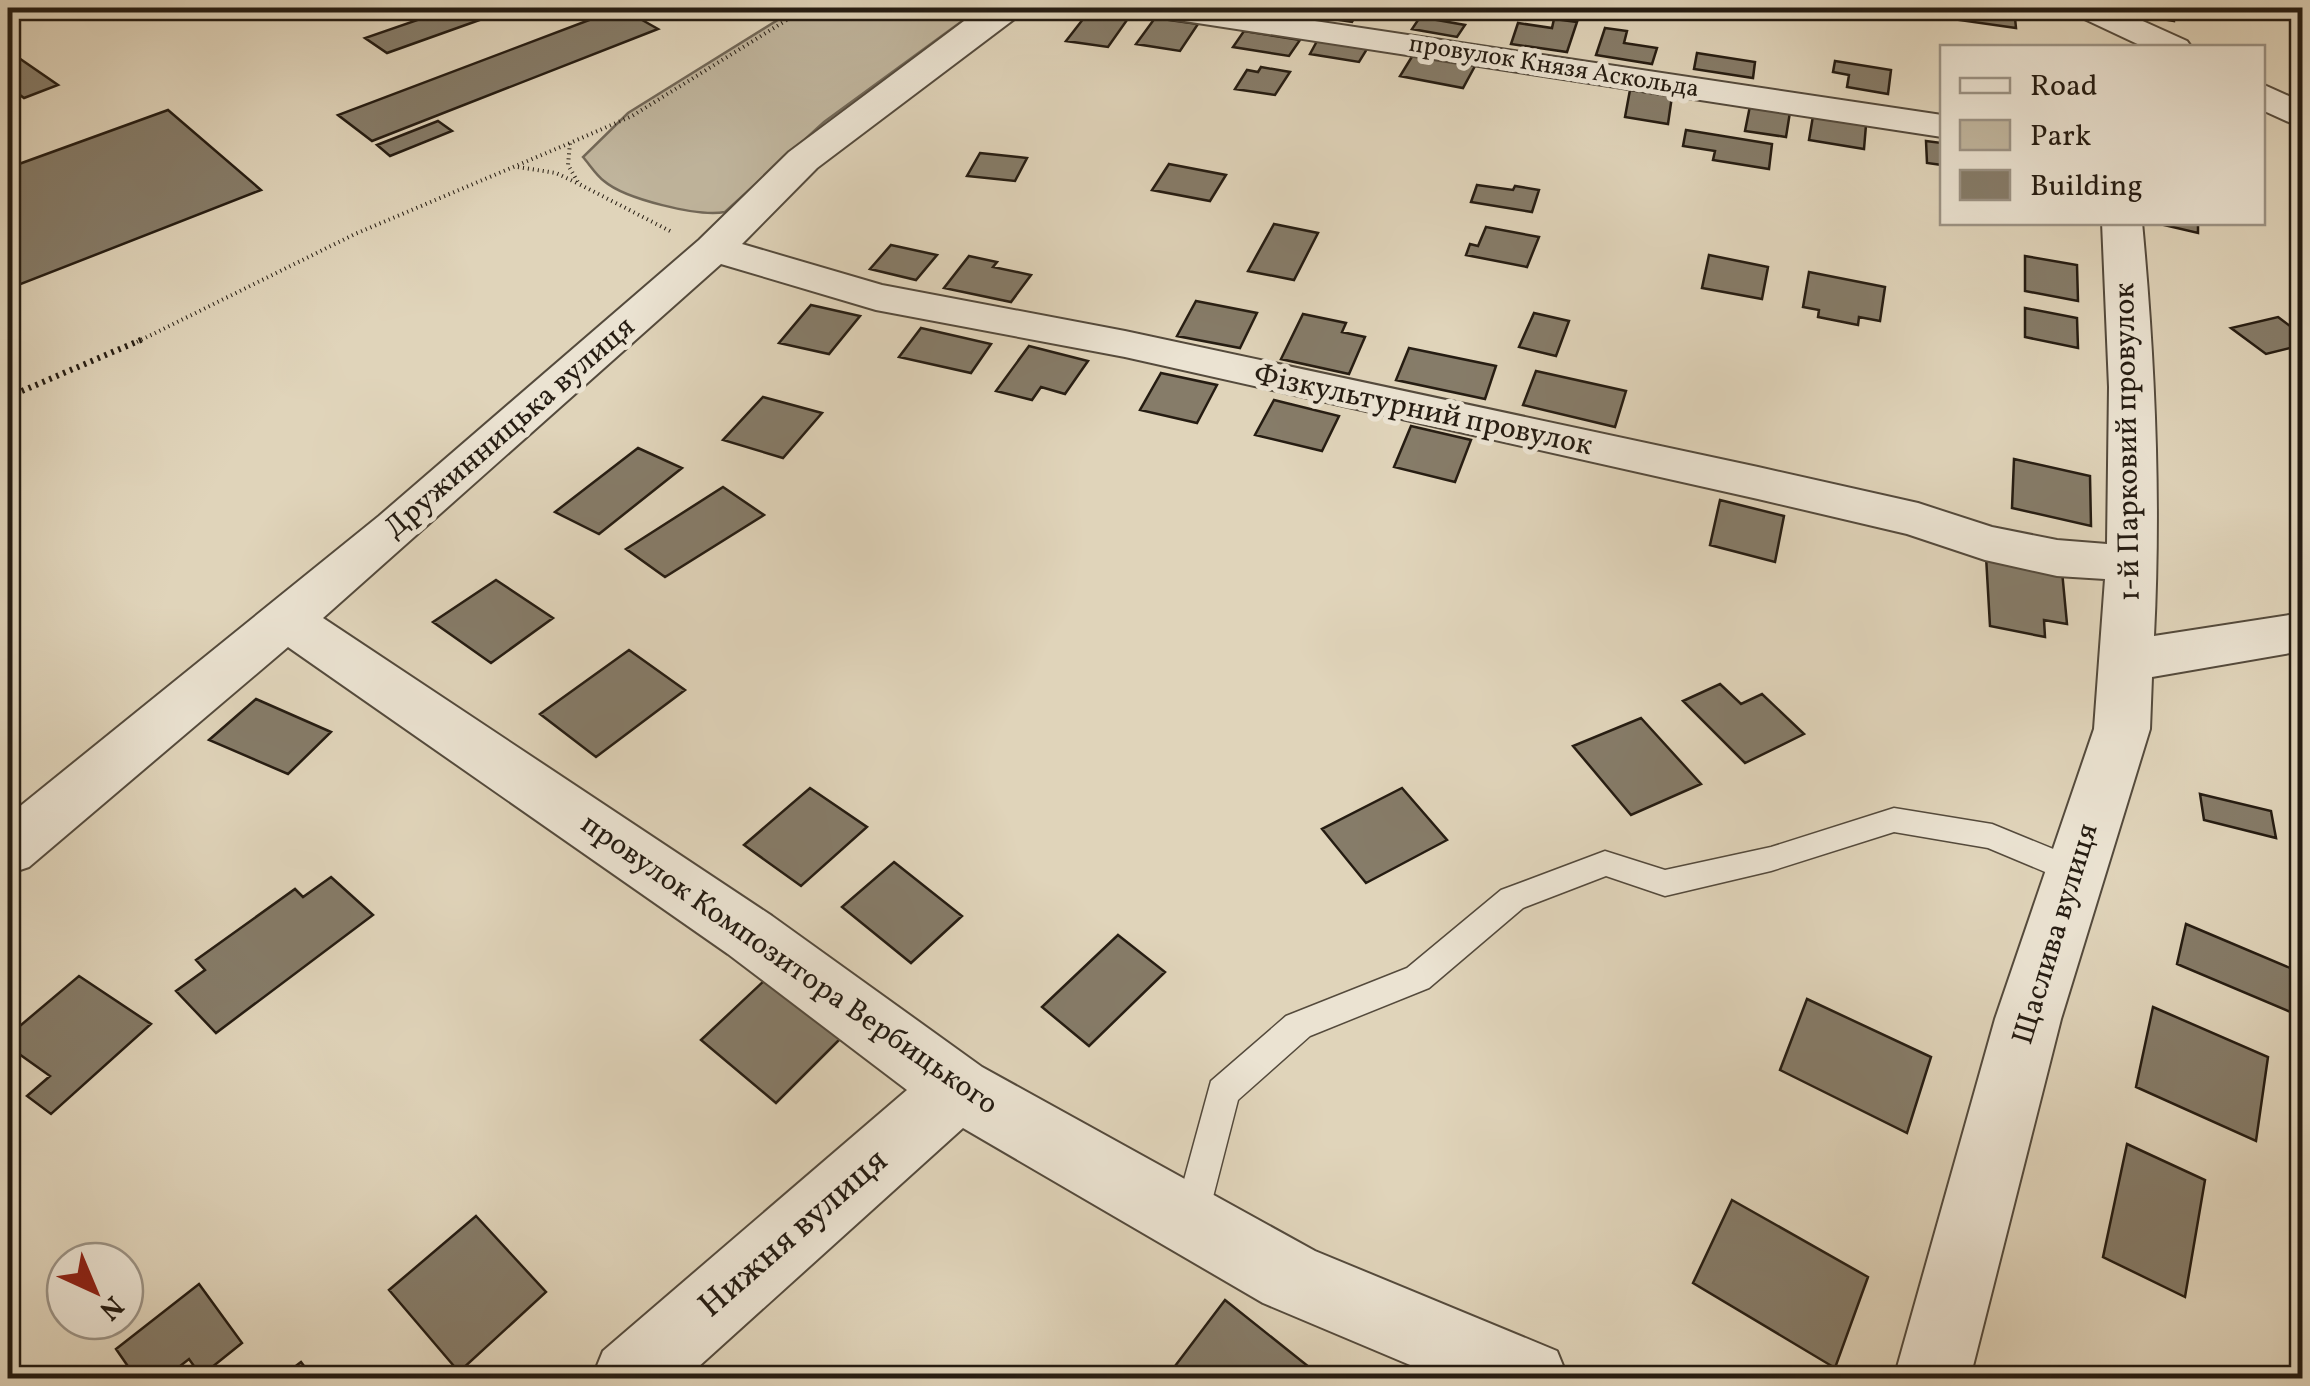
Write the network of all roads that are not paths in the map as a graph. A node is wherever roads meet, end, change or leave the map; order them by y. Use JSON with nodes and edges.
{"nodes":[{"id":1,"x":1012,"y":8,"type":"edge"},
{"id":2,"x":1165,"y":8,"type":"edge"},
{"id":3,"x":2090,"y":8,"type":"edge"},
{"id":4,"x":2096,"y":45,"type":"edge"},
{"id":5,"x":2169,"y":45,"type":"edge"},
{"id":6,"x":2265,"y":97,"type":"edge"},
{"id":7,"x":2302,"y":117,"type":"edge"},
{"id":8,"x":1940,"y":126,"type":"edge"},
{"id":9,"x":2122,"y":225,"type":"edge"},
{"id":10,"x":714,"y":249,"type":"junction"},
{"id":11,"x":2133,"y":563,"type":"junction"},
{"id":12,"x":286,"y":619,"type":"junction"},
{"id":13,"x":2302,"y":632,"type":"edge"},
{"id":14,"x":2126,"y":662,"type":"junction"},
{"id":15,"x":8,"y":850,"type":"edge"},
{"id":16,"x":2074,"y":871,"type":"junction"},
{"id":17,"x":958,"y":1089,"type":"junction"},
{"id":18,"x":1191,"y":1222,"type":"junction"},
{"id":19,"x":630,"y":1378,"type":"edge"},
{"id":20,"x":1530,"y":1378,"type":"edge"},
{"id":21,"x":1932,"y":1378,"type":"edge"}],
"edges":[{"from":1,"to":10,"type":"street","name":"Дружинницька вулиця"},
{"from":2,"to":8,"type":"street","name":"провулок Князя Аскольда"},
{"from":3,"to":4,"type":"street"},
{"from":3,"to":5,"type":"street"},
{"from":6,"to":7,"type":"street"},
{"from":9,"to":11,"type":"street","name":"1-й Парковий провулок"},
{"from":10,"to":11,"type":"street","name":"Фізкультурний провулок"},
{"from":10,"to":12,"type":"street","name":"Дружинницька вулиця"},
{"from":11,"to":14,"type":"street","name":"1-й Парковий провулок"},
{"from":12,"to":15,"type":"street","name":"Дружинницька вулиця"},
{"from":12,"to":17,"type":"street","name":"провулок Композитора Вербицького"},
{"from":13,"to":14,"type":"street"},
{"from":14,"to":16,"type":"street","name":"Щаслива вулиця"},
{"from":16,"to":18,"type":"lane"},
{"from":16,"to":21,"type":"street","name":"Щаслива вулиця"},
{"from":17,"to":18,"type":"street","name":"провулок Композитора Вербицького"},
{"from":17,"to":19,"type":"street","name":"Нижня вулиця"},
{"from":18,"to":20,"type":"street","name":"провулок Композитора Вербицького"}]}
